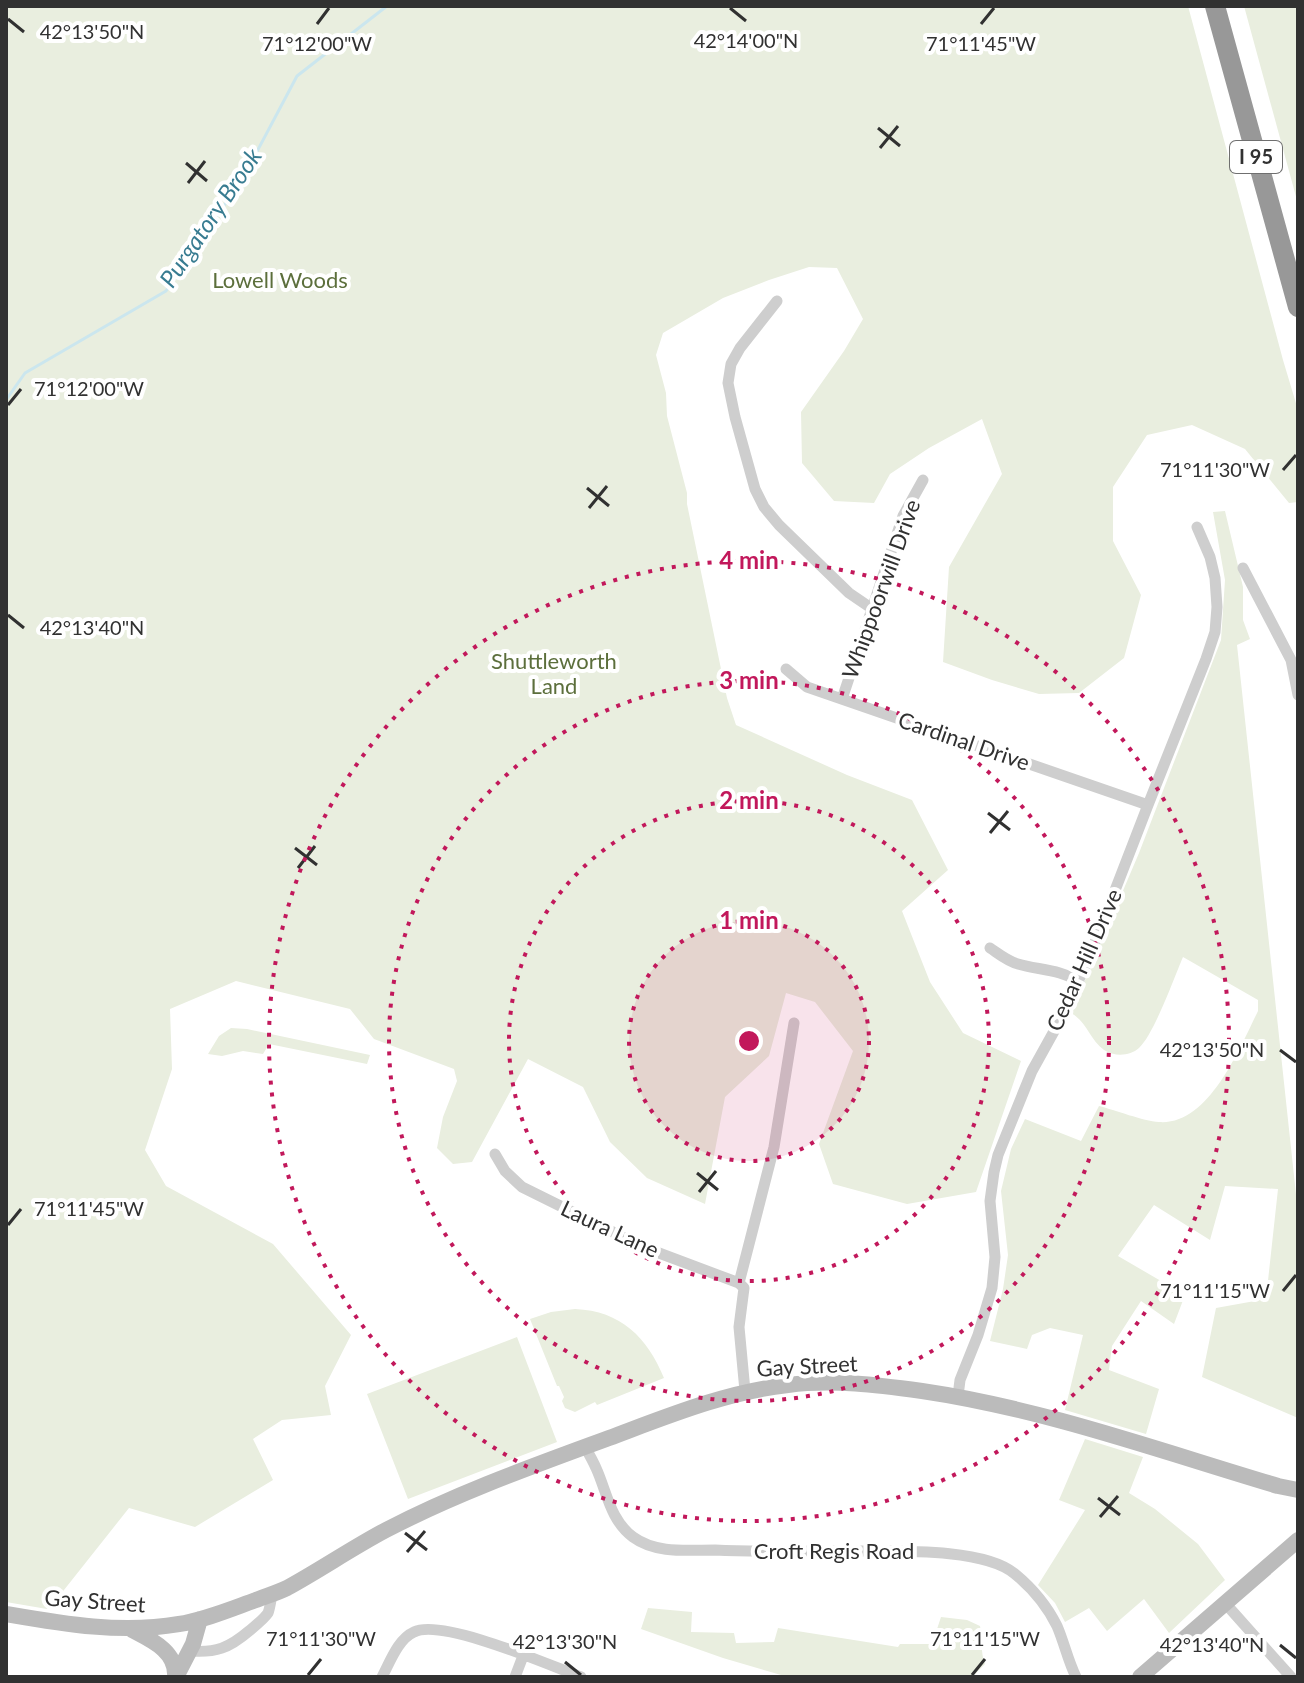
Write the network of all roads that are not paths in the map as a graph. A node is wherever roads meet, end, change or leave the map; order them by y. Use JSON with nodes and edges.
{"nodes":[{"id":1,"x":1215,"y":6,"type":"edge"},
{"id":2,"x":777,"y":301,"type":"dead end"},
{"id":3,"x":1298,"y":307,"type":"edge"},
{"id":4,"x":923,"y":480,"type":"dead end"},
{"id":5,"x":1197,"y":527,"type":"dead end"},
{"id":6,"x":1243,"y":568,"type":"dead end"},
{"id":7,"x":871,"y":608,"type":"junction"},
{"id":8,"x":786,"y":669,"type":"dead end"},
{"id":9,"x":1298,"y":695,"type":"edge"},
{"id":10,"x":842,"y":699,"type":"junction"},
{"id":11,"x":1148,"y":805,"type":"junction"},
{"id":12,"x":990,"y":948,"type":"dead end"},
{"id":13,"x":1079,"y":982,"type":"junction"},
{"id":14,"x":794,"y":1023,"type":"dead end"},
{"id":15,"x":495,"y":1154,"type":"dead end"},
{"id":16,"x":739,"y":1283,"type":"junction"},
{"id":17,"x":745,"y":1391,"type":"junction"},
{"id":18,"x":958,"y":1396,"type":"junction"},
{"id":19,"x":585,"y":1447,"type":"junction"},
{"id":20,"x":1278,"y":1486,"type":"junction"},
{"id":21,"x":1298,"y":1490,"type":"edge"},
{"id":22,"x":1298,"y":1499,"type":"edge"},
{"id":23,"x":1298,"y":1540,"type":"edge"},
{"id":24,"x":272,"y":1594,"type":"junction"},
{"id":25,"x":1225,"y":1603,"type":"junction"},
{"id":26,"x":6,"y":1614,"type":"edge"},
{"id":27,"x":200,"y":1619,"type":"junction"},
{"id":28,"x":130,"y":1629,"type":"junction"},
{"id":29,"x":190,"y":1651,"type":"junction"},
{"id":30,"x":523,"y":1656,"type":"junction"},
{"id":31,"x":176,"y":1677,"type":"edge"},
{"id":32,"x":382,"y":1677,"type":"edge"},
{"id":33,"x":515,"y":1677,"type":"edge"},
{"id":34,"x":581,"y":1677,"type":"edge"},
{"id":35,"x":1076,"y":1677,"type":"edge"},
{"id":36,"x":1140,"y":1677,"type":"edge"},
{"id":37,"x":1291,"y":1677,"type":"edge"}],
"edges":[{"from":1,"to":3,"type":"highway","number":"I 95"},
{"from":2,"to":7,"type":"street"},
{"from":4,"to":7,"type":"street","name":"Whippoorwill Drive"},
{"from":5,"to":11,"type":"street","name":"Cedar Hill Drive"},
{"from":6,"to":9,"type":"street"},
{"from":7,"to":10,"type":"street","name":"Whippoorwill Drive"},
{"from":8,"to":10,"type":"street","name":"Cardinal Drive"},
{"from":10,"to":11,"type":"street","name":"Cardinal Drive"},
{"from":11,"to":13,"type":"street","name":"Cedar Hill Drive"},
{"from":12,"to":13,"type":"street"},
{"from":13,"to":18,"type":"street","name":"Cedar Hill Drive"},
{"from":14,"to":16,"type":"street"},
{"from":15,"to":16,"type":"street","name":"Laura Lane"},
{"from":16,"to":17,"type":"street"},
{"from":17,"to":18,"type":"street","name":"Gay Street"},
{"from":17,"to":19,"type":"street","name":"Gay Street"},
{"from":18,"to":20,"type":"street","name":"Gay Street"},
{"from":19,"to":24,"type":"street","name":"Gay Street"},
{"from":19,"to":35,"type":"street","name":"Croft Regis Road"},
{"from":20,"to":21,"type":"street","name":"Gay Street"},
{"from":20,"to":22,"type":"street","name":"Gay Street"},
{"from":23,"to":25,"type":"street"},
{"from":24,"to":27,"type":"street","name":"Gay Street"},
{"from":24,"to":29,"type":"street"},
{"from":25,"to":36,"type":"street"},
{"from":25,"to":37,"type":"street"},
{"from":26,"to":28,"type":"street","name":"Gay Street"},
{"from":27,"to":28,"type":"street","name":"Gay Street"},
{"from":27,"to":29,"type":"street"},
{"from":28,"to":31,"type":"street"},
{"from":29,"to":31,"type":"street"},
{"from":30,"to":32,"type":"street"},
{"from":30,"to":33,"type":"street"},
{"from":30,"to":34,"type":"street"}]}
